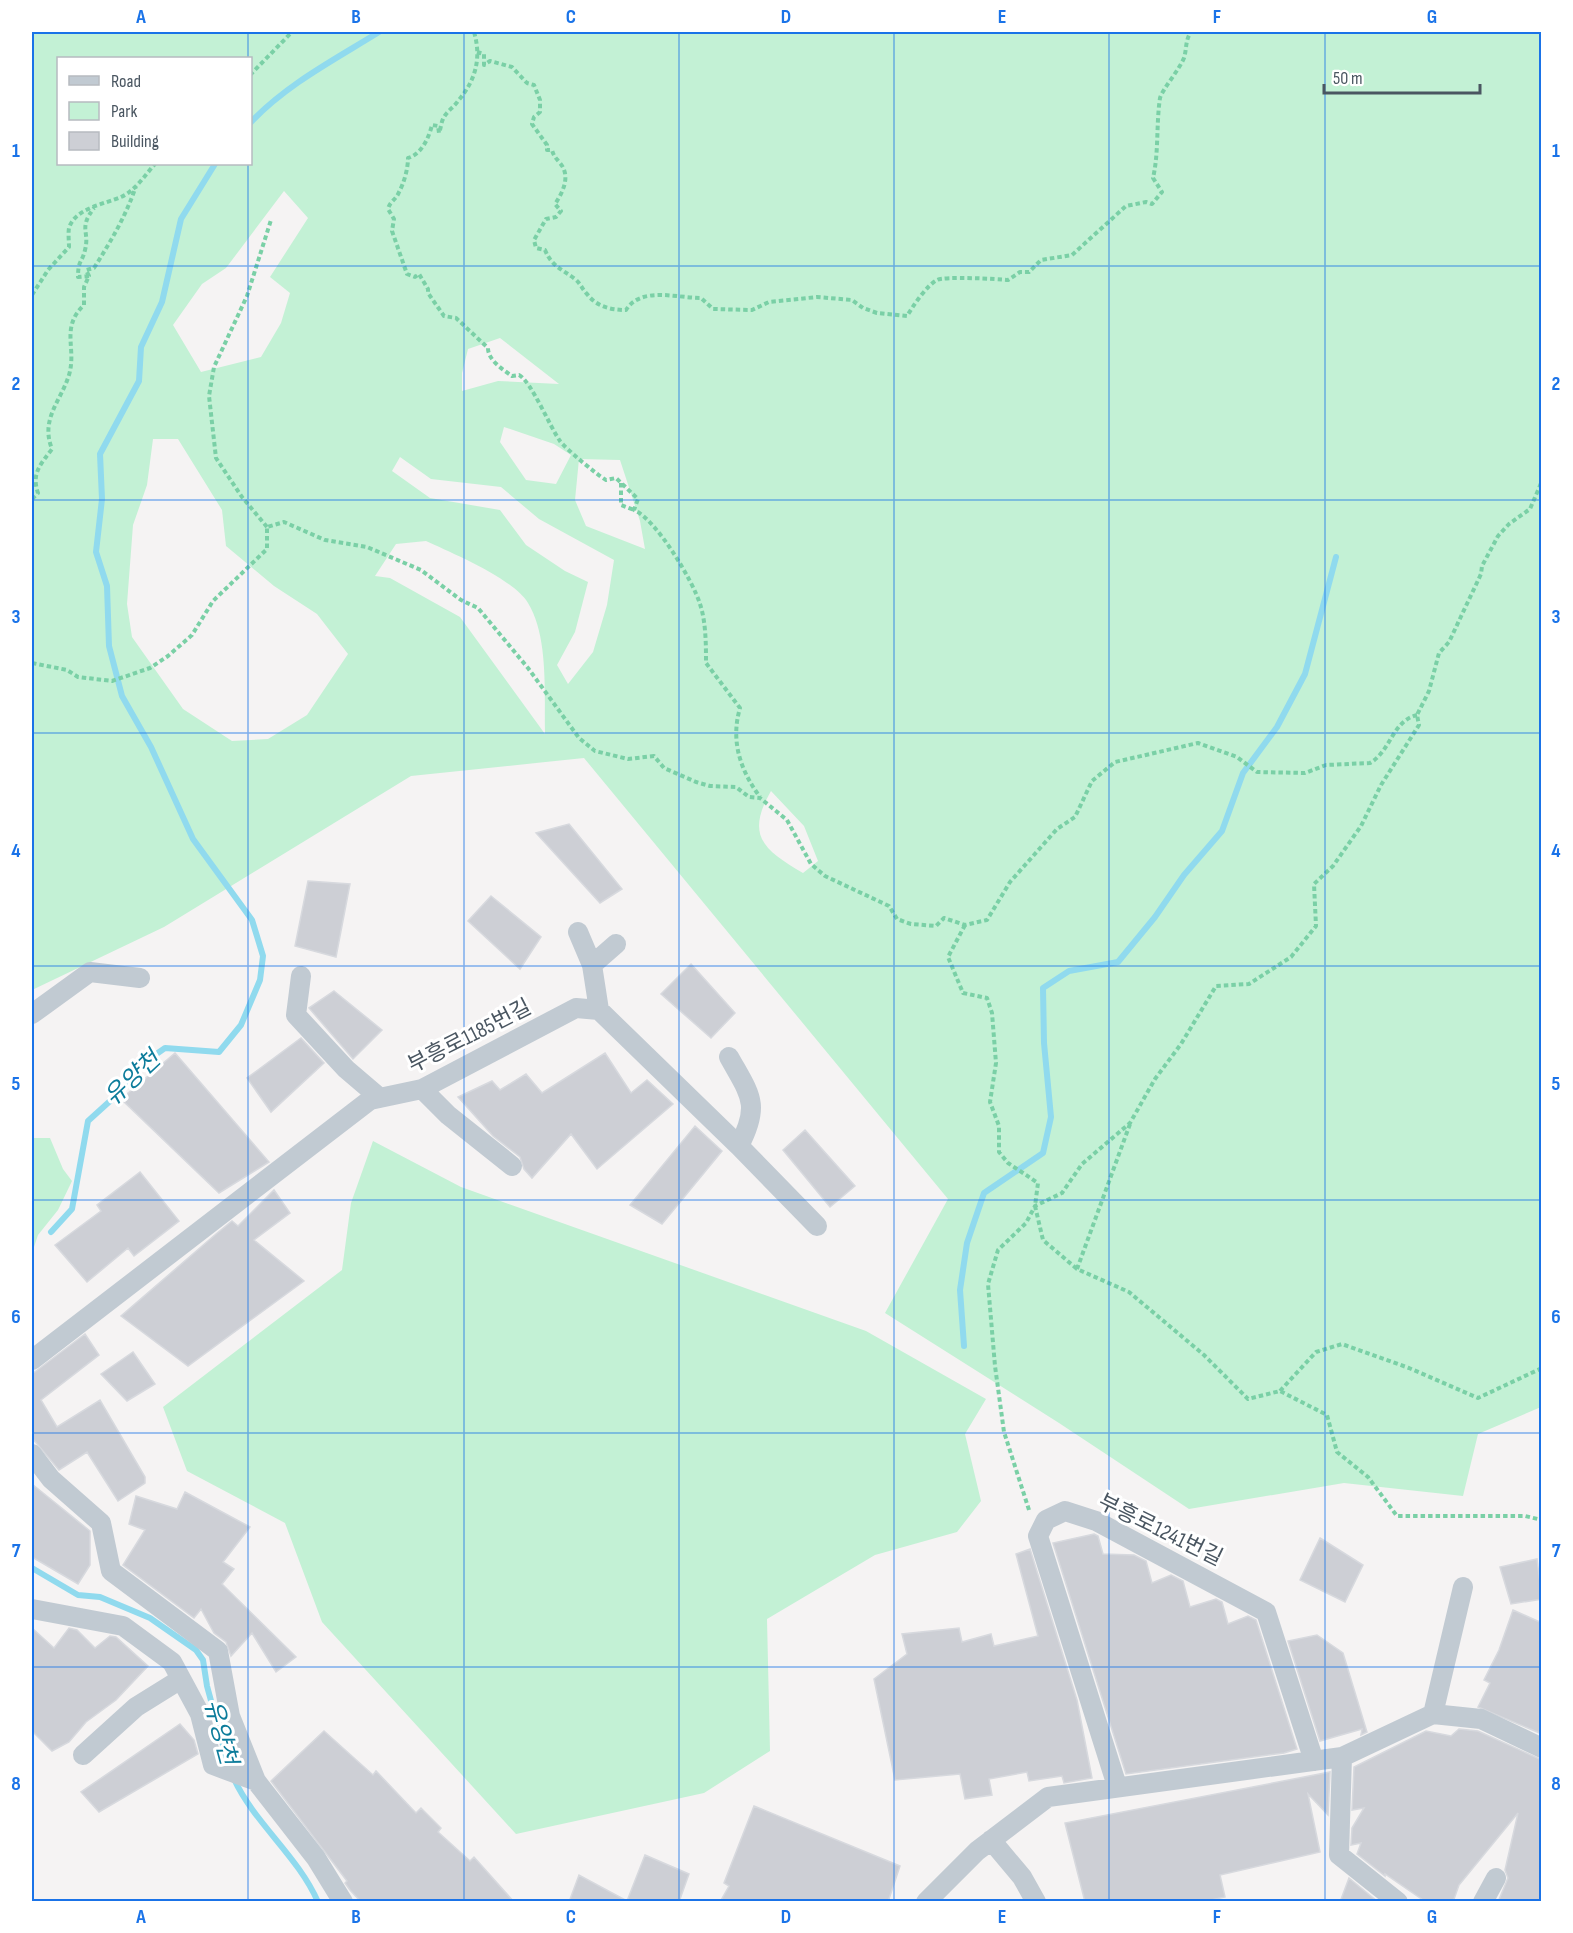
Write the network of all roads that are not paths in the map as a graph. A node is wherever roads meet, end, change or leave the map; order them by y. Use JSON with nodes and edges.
{"nodes":[{"id":1,"x":578,"y":932,"type":"dead end"},
{"id":2,"x":616,"y":944,"type":"dead end"},
{"id":3,"x":592,"y":965,"type":"junction"},
{"id":4,"x":301,"y":976,"type":"dead end"},
{"id":5,"x":140,"y":978,"type":"dead end"},
{"id":6,"x":598,"y":1010,"type":"junction"},
{"id":7,"x":32,"y":1014,"type":"edge"},
{"id":8,"x":729,"y":1057,"type":"dead end"},
{"id":9,"x":422,"y":1089,"type":"junction"},
{"id":10,"x":380,"y":1098,"type":"junction"},
{"id":11,"x":739,"y":1146,"type":"junction"},
{"id":12,"x":512,"y":1167,"type":"dead end"},
{"id":13,"x":818,"y":1226,"type":"dead end"},
{"id":14,"x":32,"y":1360,"type":"edge"},
{"id":15,"x":32,"y":1454,"type":"edge"},
{"id":16,"x":1463,"y":1587,"type":"dead end"},
{"id":17,"x":32,"y":1609,"type":"edge"},
{"id":18,"x":182,"y":1679,"type":"junction"},
{"id":19,"x":1432,"y":1714,"type":"junction"},
{"id":20,"x":1542,"y":1748,"type":"edge"},
{"id":21,"x":82,"y":1755,"type":"dead end"},
{"id":22,"x":1342,"y":1757,"type":"junction"},
{"id":23,"x":1314,"y":1761,"type":"junction"},
{"id":24,"x":251,"y":1780,"type":"junction"},
{"id":25,"x":1117,"y":1786,"type":"junction"},
{"id":26,"x":991,"y":1840,"type":"junction"},
{"id":27,"x":1496,"y":1878,"type":"dead end"},
{"id":28,"x":343,"y":1902,"type":"edge"},
{"id":29,"x":926,"y":1902,"type":"edge"},
{"id":30,"x":1036,"y":1902,"type":"edge"},
{"id":31,"x":1398,"y":1902,"type":"edge"},
{"id":32,"x":1483,"y":1902,"type":"edge"}],
"edges":[{"from":1,"to":3,"type":"lane"},
{"from":2,"to":3,"type":"lane"},
{"from":3,"to":6,"type":"lane"},
{"from":4,"to":10,"type":"lane"},
{"from":5,"to":7,"type":"lane"},
{"from":6,"to":9,"type":"lane","name":"부흥로1185번길"},
{"from":6,"to":11,"type":"lane"},
{"from":8,"to":11,"type":"lane"},
{"from":9,"to":10,"type":"lane","name":"부흥로1185번길"},
{"from":9,"to":12,"type":"lane"},
{"from":10,"to":14,"type":"lane","name":"부흥로1185번길"},
{"from":11,"to":13,"type":"lane"},
{"from":15,"to":24,"type":"lane"},
{"from":16,"to":19,"type":"lane"},
{"from":17,"to":18,"type":"lane"},
{"from":18,"to":21,"type":"lane"},
{"from":18,"to":24,"type":"lane"},
{"from":19,"to":20,"type":"lane"},
{"from":19,"to":22,"type":"lane"},
{"from":22,"to":23,"type":"lane"},
{"from":22,"to":31,"type":"lane"},
{"from":23,"to":25,"type":"lane"},
{"from":23,"to":25,"type":"lane","name":"부흥로1241번길"},
{"from":24,"to":28,"type":"lane"},
{"from":25,"to":26,"type":"lane"},
{"from":26,"to":29,"type":"lane"},
{"from":26,"to":30,"type":"lane"},
{"from":27,"to":32,"type":"lane"}]}
